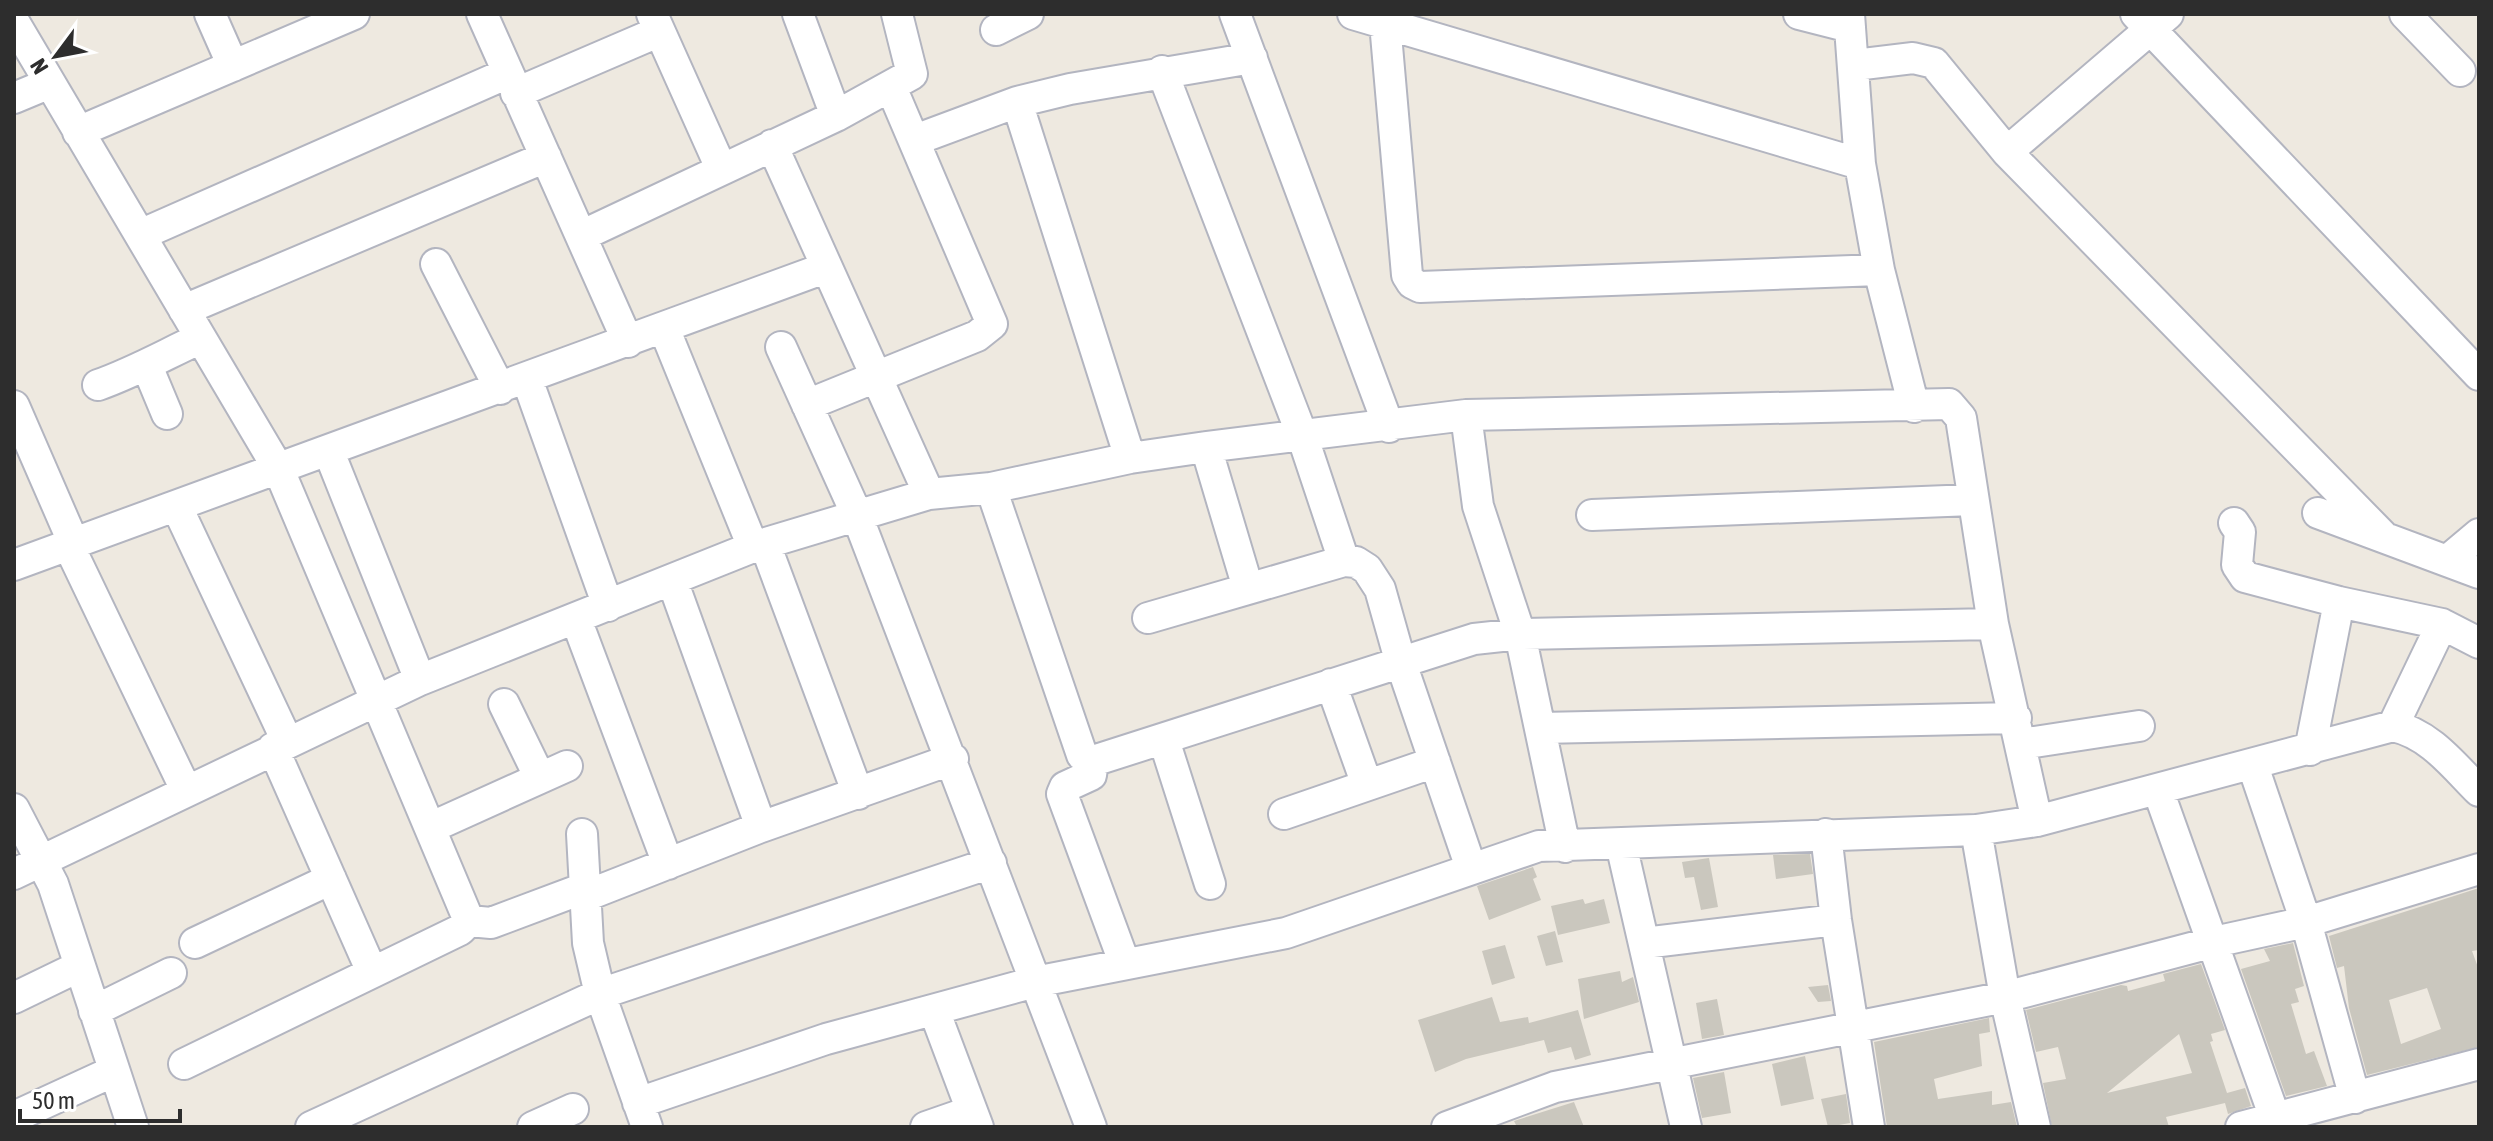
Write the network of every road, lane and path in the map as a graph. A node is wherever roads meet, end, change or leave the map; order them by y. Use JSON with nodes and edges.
{"nodes":[{"id":1,"x":210,"y":14,"type":"edge"},
{"id":2,"x":354,"y":14,"type":"edge"},
{"id":3,"x":482,"y":14,"type":"edge"},
{"id":4,"x":798,"y":14,"type":"edge"},
{"id":5,"x":897,"y":14,"type":"edge"},
{"id":6,"x":1028,"y":14,"type":"edge"},
{"id":7,"x":1235,"y":14,"type":"edge"},
{"id":8,"x":1353,"y":14,"type":"edge"},
{"id":9,"x":1799,"y":14,"type":"edge"},
{"id":10,"x":2405,"y":14,"type":"edge"},
{"id":11,"x":2152,"y":19,"type":"edge"},
{"id":12,"x":1850,"y":21,"type":"edge"},
{"id":13,"x":14,"y":22,"type":"edge"},
{"id":14,"x":655,"y":23,"type":"edge"},
{"id":15,"x":1385,"y":23,"type":"junction"},
{"id":16,"x":292,"y":26,"type":"edge"},
{"id":17,"x":996,"y":30,"type":"dead end"},
{"id":18,"x":1252,"y":58,"type":"junction"},
{"id":19,"x":1855,"y":65,"type":"junction"},
{"id":20,"x":233,"y":66,"type":"junction"},
{"id":21,"x":1162,"y":71,"type":"junction"},
{"id":22,"x":2460,"y":71,"type":"dead end"},
{"id":23,"x":50,"y":83,"type":"junction"},
{"id":24,"x":512,"y":83,"type":"junction"},
{"id":25,"x":891,"y":87,"type":"junction"},
{"id":26,"x":14,"y":98,"type":"edge"},
{"id":27,"x":1017,"y":102,"type":"junction"},
{"id":28,"x":836,"y":116,"type":"junction"},
{"id":29,"x":78,"y":132,"type":"junction"},
{"id":30,"x":915,"y":140,"type":"junction"},
{"id":31,"x":772,"y":145,"type":"junction"},
{"id":32,"x":2007,"y":152,"type":"junction"},
{"id":33,"x":546,"y":157,"type":"junction"},
{"id":34,"x":1860,"y":164,"type":"junction"},
{"id":35,"x":721,"y":168,"type":"junction"},
{"id":36,"x":140,"y":235,"type":"junction"},
{"id":37,"x":581,"y":236,"type":"junction"},
{"id":38,"x":436,"y":264,"type":"dead end"},
{"id":39,"x":825,"y":268,"type":"junction"},
{"id":40,"x":1879,"y":270,"type":"junction"},
{"id":41,"x":184,"y":310,"type":"junction"},
{"id":42,"x":664,"y":328,"type":"junction"},
{"id":43,"x":201,"y":338,"type":"junction"},
{"id":44,"x":628,"y":342,"type":"junction"},
{"id":45,"x":781,"y":347,"type":"dead end"},
{"id":46,"x":147,"y":366,"type":"junction"},
{"id":47,"x":2479,"y":375,"type":"edge"},
{"id":48,"x":875,"y":377,"type":"junction"},
{"id":49,"x":514,"y":384,"type":"junction"},
{"id":50,"x":98,"y":385,"type":"dead end"},
{"id":51,"x":807,"y":405,"type":"junction"},
{"id":52,"x":14,"y":406,"type":"edge"},
{"id":53,"x":1914,"y":407,"type":"junction"},
{"id":54,"x":167,"y":414,"type":"dead end"},
{"id":55,"x":1466,"y":415,"type":"junction"},
{"id":56,"x":1389,"y":427,"type":"junction"},
{"id":57,"x":1302,"y":435,"type":"junction"},
{"id":58,"x":1206,"y":447,"type":"junction"},
{"id":59,"x":329,"y":452,"type":"junction"},
{"id":60,"x":1130,"y":458,"type":"junction"},
{"id":61,"x":279,"y":470,"type":"junction"},
{"id":62,"x":991,"y":488,"type":"junction"},
{"id":63,"x":929,"y":494,"type":"junction"},
{"id":64,"x":1972,"y":500,"type":"junction"},
{"id":65,"x":177,"y":507,"type":"junction"},
{"id":66,"x":856,"y":513,"type":"junction"},
{"id":67,"x":2318,"y":513,"type":"dead end"},
{"id":68,"x":1592,"y":515,"type":"dead end"},
{"id":69,"x":2234,"y":523,"type":"dead end"},
{"id":70,"x":2479,"y":534,"type":"edge"},
{"id":71,"x":2383,"y":536,"type":"junction"},
{"id":72,"x":72,"y":545,"type":"junction"},
{"id":73,"x":759,"y":546,"type":"junction"},
{"id":74,"x":2448,"y":560,"type":"junction"},
{"id":75,"x":1344,"y":561,"type":"junction"},
{"id":76,"x":14,"y":565,"type":"edge"},
{"id":77,"x":2479,"y":573,"type":"edge"},
{"id":78,"x":672,"y":580,"type":"junction"},
{"id":79,"x":1248,"y":588,"type":"junction"},
{"id":80,"x":2339,"y":602,"type":"junction"},
{"id":81,"x":608,"y":606,"type":"junction"},
{"id":82,"x":1148,"y":618,"type":"dead end"},
{"id":83,"x":576,"y":619,"type":"junction"},
{"id":84,"x":1993,"y":624,"type":"junction"},
{"id":85,"x":2442,"y":624,"type":"junction"},
{"id":86,"x":1520,"y":634,"type":"junction"},
{"id":87,"x":2479,"y":643,"type":"edge"},
{"id":88,"x":1400,"y":660,"type":"junction"},
{"id":89,"x":420,"y":680,"type":"junction"},
{"id":90,"x":1331,"y":684,"type":"junction"},
{"id":91,"x":373,"y":700,"type":"junction"},
{"id":92,"x":504,"y":704,"type":"dead end"},
{"id":93,"x":2139,"y":726,"type":"dead end"},
{"id":94,"x":2393,"y":726,"type":"junction"},
{"id":95,"x":1540,"y":728,"type":"junction"},
{"id":96,"x":2018,"y":731,"type":"junction"},
{"id":97,"x":1164,"y":740,"type":"junction"},
{"id":98,"x":280,"y":744,"type":"junction"},
{"id":99,"x":2310,"y":750,"type":"junction"},
{"id":100,"x":953,"y":759,"type":"junction"},
{"id":101,"x":1093,"y":761,"type":"junction"},
{"id":102,"x":1435,"y":762,"type":"junction"},
{"id":103,"x":2253,"y":766,"type":"junction"},
{"id":104,"x":1367,"y":785,"type":"junction"},
{"id":105,"x":186,"y":790,"type":"junction"},
{"id":106,"x":2158,"y":790,"type":"junction"},
{"id":107,"x":2479,"y":791,"type":"edge"},
{"id":108,"x":858,"y":794,"type":"junction"},
{"id":109,"x":14,"y":809,"type":"edge"},
{"id":110,"x":1284,"y":814,"type":"dead end"},
{"id":111,"x":2037,"y":821,"type":"junction"},
{"id":112,"x":432,"y":827,"type":"junction"},
{"id":113,"x":761,"y":827,"type":"junction"},
{"id":114,"x":1976,"y":830,"type":"junction"},
{"id":115,"x":582,"y":834,"type":"dead end"},
{"id":116,"x":1826,"y":834,"type":"junction"},
{"id":117,"x":1621,"y":844,"type":"junction"},
{"id":118,"x":1565,"y":847,"type":"junction"},
{"id":119,"x":43,"y":860,"type":"junction"},
{"id":120,"x":991,"y":863,"type":"junction"},
{"id":121,"x":668,"y":864,"type":"junction"},
{"id":122,"x":1471,"y":868,"type":"junction"},
{"id":123,"x":2479,"y":869,"type":"edge"},
{"id":124,"x":14,"y":874,"type":"edge"},
{"id":125,"x":331,"y":879,"type":"junction"},
{"id":126,"x":1210,"y":884,"type":"dead end"},
{"id":127,"x":587,"y":891,"type":"junction"},
{"id":128,"x":1836,"y":920,"type":"junction"},
{"id":129,"x":469,"y":921,"type":"junction"},
{"id":130,"x":2306,"y":922,"type":"junction"},
{"id":131,"x":2214,"y":942,"type":"junction"},
{"id":132,"x":195,"y":943,"type":"dead end"},
{"id":133,"x":1644,"y":943,"type":"junction"},
{"id":134,"x":1124,"y":962,"type":"junction"},
{"id":135,"x":78,"y":967,"type":"junction"},
{"id":136,"x":372,"y":972,"type":"junction"},
{"id":137,"x":171,"y":973,"type":"dead end"},
{"id":138,"x":1035,"y":982,"type":"junction"},
{"id":139,"x":600,"y":994,"type":"junction"},
{"id":140,"x":2005,"y":997,"type":"junction"},
{"id":141,"x":14,"y":998,"type":"edge"},
{"id":142,"x":934,"y":1010,"type":"junction"},
{"id":143,"x":94,"y":1011,"type":"junction"},
{"id":144,"x":1853,"y":1026,"type":"junction"},
{"id":145,"x":1672,"y":1063,"type":"junction"},
{"id":146,"x":184,"y":1064,"type":"dead end"},
{"id":147,"x":2479,"y":1064,"type":"edge"},
{"id":148,"x":114,"y":1071,"type":"junction"},
{"id":149,"x":2355,"y":1098,"type":"junction"},
{"id":150,"x":573,"y":1109,"type":"dead end"},
{"id":151,"x":643,"y":1115,"type":"edge"},
{"id":152,"x":14,"y":1117,"type":"edge"},
{"id":153,"x":2275,"y":1118,"type":"junction"},
{"id":154,"x":975,"y":1119,"type":"edge"},
{"id":155,"x":133,"y":1127,"type":"edge"},
{"id":156,"x":311,"y":1127,"type":"edge"},
{"id":157,"x":533,"y":1127,"type":"edge"},
{"id":158,"x":926,"y":1127,"type":"edge"},
{"id":159,"x":1091,"y":1127,"type":"edge"},
{"id":160,"x":1447,"y":1127,"type":"edge"},
{"id":161,"x":1686,"y":1127,"type":"edge"},
{"id":162,"x":1869,"y":1127,"type":"edge"},
{"id":163,"x":2035,"y":1127,"type":"edge"},
{"id":164,"x":2241,"y":1127,"type":"edge"}],
"edges":[{"from":1,"to":20,"type":"street"},
{"from":2,"to":16,"type":"street"},
{"from":3,"to":24,"type":"street"},
{"from":4,"to":28,"type":"street"},
{"from":5,"to":25,"type":"street"},
{"from":6,"to":17,"type":"street"},
{"from":7,"to":18,"type":"street"},
{"from":8,"to":15,"type":"street"},
{"from":9,"to":12,"type":"street"},
{"from":10,"to":22,"type":"street"},
{"from":11,"to":32,"type":"street"},
{"from":11,"to":47,"type":"street"},
{"from":12,"to":19,"type":"street"},
{"from":13,"to":23,"type":"street"},
{"from":14,"to":24,"type":"street"},
{"from":14,"to":35,"type":"street"},
{"from":15,"to":34,"type":"street"},
{"from":15,"to":40,"type":"street"},
{"from":16,"to":20,"type":"street"},
{"from":18,"to":21,"type":"street"},
{"from":18,"to":56,"type":"street"},
{"from":19,"to":32,"type":"street"},
{"from":19,"to":34,"type":"street"},
{"from":20,"to":29,"type":"street"},
{"from":21,"to":27,"type":"street"},
{"from":21,"to":57,"type":"street"},
{"from":23,"to":26,"type":"street"},
{"from":23,"to":29,"type":"street"},
{"from":24,"to":33,"type":"street"},
{"from":24,"to":36,"type":"street"},
{"from":25,"to":28,"type":"street"},
{"from":25,"to":30,"type":"street"},
{"from":27,"to":30,"type":"street"},
{"from":27,"to":60,"type":"street"},
{"from":28,"to":31,"type":"street"},
{"from":29,"to":36,"type":"street"},
{"from":30,"to":48,"type":"street"},
{"from":31,"to":35,"type":"street"},
{"from":31,"to":39,"type":"street"},
{"from":32,"to":71,"type":"street"},
{"from":33,"to":37,"type":"street"},
{"from":33,"to":41,"type":"street"},
{"from":34,"to":40,"type":"street"},
{"from":35,"to":37,"type":"street"},
{"from":36,"to":41,"type":"street"},
{"from":37,"to":44,"type":"street"},
{"from":38,"to":49,"type":"street"},
{"from":39,"to":42,"type":"street"},
{"from":39,"to":48,"type":"street"},
{"from":40,"to":53,"type":"street"},
{"from":41,"to":43,"type":"street"},
{"from":42,"to":44,"type":"street"},
{"from":42,"to":73,"type":"street"},
{"from":43,"to":46,"type":"street"},
{"from":43,"to":61,"type":"street"},
{"from":44,"to":49,"type":"street"},
{"from":45,"to":51,"type":"street"},
{"from":46,"to":50,"type":"street"},
{"from":46,"to":54,"type":"street"},
{"from":48,"to":51,"type":"street"},
{"from":48,"to":63,"type":"street"},
{"from":49,"to":59,"type":"street"},
{"from":49,"to":81,"type":"street"},
{"from":51,"to":66,"type":"street"},
{"from":52,"to":72,"type":"street"},
{"from":53,"to":55,"type":"street"},
{"from":53,"to":64,"type":"street"},
{"from":55,"to":56,"type":"street"},
{"from":55,"to":86,"type":"street"},
{"from":56,"to":57,"type":"street"},
{"from":57,"to":58,"type":"street"},
{"from":57,"to":75,"type":"street"},
{"from":58,"to":60,"type":"street"},
{"from":58,"to":79,"type":"street"},
{"from":59,"to":61,"type":"street"},
{"from":59,"to":89,"type":"street"},
{"from":60,"to":62,"type":"street"},
{"from":61,"to":65,"type":"street"},
{"from":61,"to":91,"type":"street"},
{"from":62,"to":63,"type":"street"},
{"from":62,"to":101,"type":"street"},
{"from":63,"to":66,"type":"street"},
{"from":64,"to":68,"type":"street"},
{"from":64,"to":84,"type":"street"},
{"from":65,"to":72,"type":"street"},
{"from":65,"to":98,"type":"street"},
{"from":66,"to":73,"type":"street"},
{"from":66,"to":100,"type":"street"},
{"from":67,"to":71,"type":"street"},
{"from":69,"to":80,"type":"street"},
{"from":70,"to":74,"type":"street"},
{"from":71,"to":74,"type":"street"},
{"from":72,"to":76,"type":"street"},
{"from":72,"to":105,"type":"street"},
{"from":73,"to":78,"type":"street"},
{"from":73,"to":108,"type":"street"},
{"from":74,"to":77,"type":"street"},
{"from":75,"to":79,"type":"street"},
{"from":75,"to":88,"type":"street"},
{"from":78,"to":81,"type":"street"},
{"from":78,"to":113,"type":"street"},
{"from":79,"to":82,"type":"street"},
{"from":80,"to":85,"type":"street"},
{"from":80,"to":99,"type":"street"},
{"from":81,"to":83,"type":"street"},
{"from":83,"to":89,"type":"street"},
{"from":83,"to":121,"type":"street"},
{"from":84,"to":86,"type":"street"},
{"from":84,"to":96,"type":"street"},
{"from":85,"to":87,"type":"street"},
{"from":85,"to":94,"type":"street"},
{"from":86,"to":88,"type":"street"},
{"from":86,"to":95,"type":"street"},
{"from":88,"to":90,"type":"street"},
{"from":88,"to":102,"type":"street"},
{"from":89,"to":91,"type":"street"},
{"from":90,"to":97,"type":"street"},
{"from":90,"to":104,"type":"street"},
{"from":91,"to":98,"type":"street"},
{"from":91,"to":112,"type":"street"},
{"from":92,"to":112,"type":"street"},
{"from":93,"to":96,"type":"street"},
{"from":94,"to":99,"type":"street"},
{"from":94,"to":107,"type":"street"},
{"from":95,"to":96,"type":"street"},
{"from":95,"to":118,"type":"street"},
{"from":96,"to":111,"type":"street"},
{"from":97,"to":101,"type":"street"},
{"from":97,"to":126,"type":"street"},
{"from":98,"to":105,"type":"street"},
{"from":98,"to":125,"type":"street"},
{"from":99,"to":103,"type":"street"},
{"from":100,"to":108,"type":"street"},
{"from":100,"to":120,"type":"street"},
{"from":101,"to":134,"type":"street"},
{"from":102,"to":104,"type":"street"},
{"from":102,"to":122,"type":"street"},
{"from":103,"to":106,"type":"street"},
{"from":103,"to":130,"type":"street"},
{"from":104,"to":110,"type":"street"},
{"from":105,"to":119,"type":"street"},
{"from":106,"to":111,"type":"street"},
{"from":106,"to":131,"type":"street"},
{"from":108,"to":113,"type":"street"},
{"from":109,"to":119,"type":"street"},
{"from":111,"to":114,"type":"street"},
{"from":112,"to":129,"type":"street"},
{"from":113,"to":121,"type":"street"},
{"from":114,"to":116,"type":"street"},
{"from":114,"to":140,"type":"street"},
{"from":115,"to":127,"type":"street"},
{"from":116,"to":117,"type":"street"},
{"from":116,"to":128,"type":"street"},
{"from":117,"to":118,"type":"street"},
{"from":117,"to":133,"type":"street"},
{"from":118,"to":122,"type":"street"},
{"from":119,"to":124,"type":"street"},
{"from":119,"to":135,"type":"street"},
{"from":120,"to":138,"type":"street"},
{"from":120,"to":139,"type":"street"},
{"from":121,"to":127,"type":"street"},
{"from":122,"to":134,"type":"street"},
{"from":123,"to":130,"type":"street"},
{"from":125,"to":132,"type":"street"},
{"from":125,"to":136,"type":"street"},
{"from":127,"to":129,"type":"street"},
{"from":127,"to":139,"type":"street"},
{"from":128,"to":133,"type":"street"},
{"from":128,"to":144,"type":"street"},
{"from":129,"to":136,"type":"street"},
{"from":130,"to":131,"type":"street"},
{"from":130,"to":149,"type":"street"},
{"from":131,"to":140,"type":"street"},
{"from":131,"to":153,"type":"street"},
{"from":133,"to":145,"type":"street"},
{"from":134,"to":138,"type":"street"},
{"from":135,"to":141,"type":"street"},
{"from":135,"to":143,"type":"street"},
{"from":136,"to":146,"type":"street"},
{"from":137,"to":143,"type":"street"},
{"from":138,"to":142,"type":"street"},
{"from":138,"to":159,"type":"street"},
{"from":139,"to":151,"type":"street"},
{"from":139,"to":156,"type":"street"},
{"from":140,"to":144,"type":"street"},
{"from":140,"to":163,"type":"street"},
{"from":142,"to":151,"type":"street"},
{"from":142,"to":154,"type":"street"},
{"from":143,"to":148,"type":"street"},
{"from":144,"to":145,"type":"street"},
{"from":144,"to":162,"type":"street"},
{"from":145,"to":160,"type":"street"},
{"from":145,"to":161,"type":"street"},
{"from":147,"to":149,"type":"street"},
{"from":148,"to":152,"type":"street"},
{"from":148,"to":155,"type":"street"},
{"from":149,"to":153,"type":"street"},
{"from":150,"to":157,"type":"street"},
{"from":153,"to":164,"type":"street"},
{"from":154,"to":158,"type":"street"}]}
